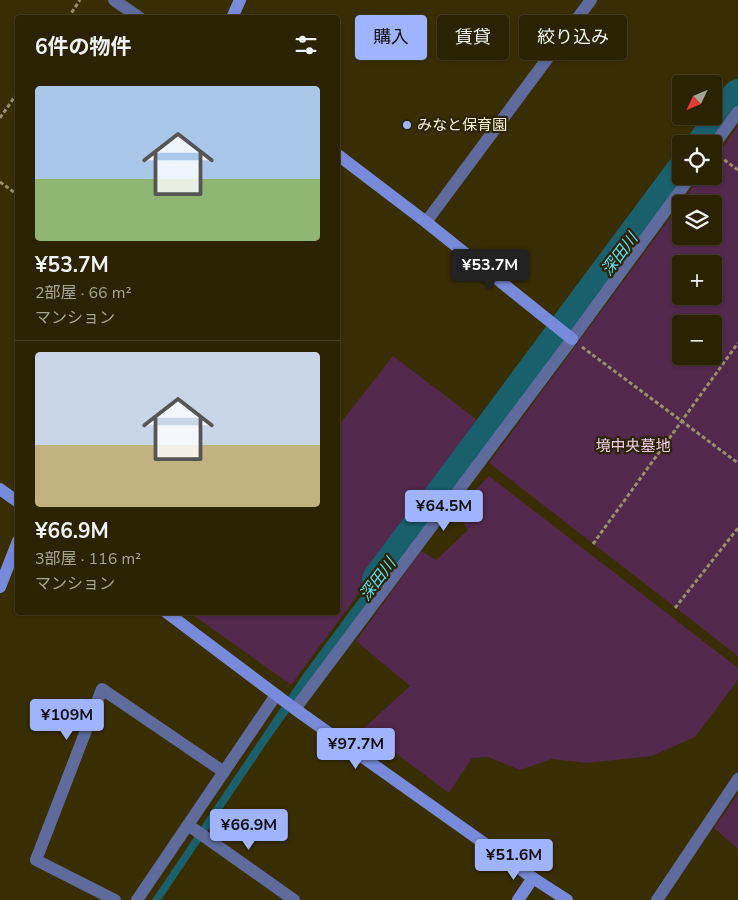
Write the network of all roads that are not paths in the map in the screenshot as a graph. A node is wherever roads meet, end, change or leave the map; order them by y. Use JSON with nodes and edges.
{"nodes":[{"id":1,"x":114,"y":0,"type":"edge"},
{"id":2,"x":240,"y":0,"type":"edge"},
{"id":3,"x":591,"y":0,"type":"edge"},
{"id":4,"x":136,"y":15,"type":"edge"},
{"id":5,"x":233,"y":15,"type":"edge"},
{"id":6,"x":738,"y":112,"type":"edge"},
{"id":7,"x":722,"y":138,"type":"edge"},
{"id":8,"x":340,"y":157,"type":"edge"},
{"id":9,"x":684,"y":185,"type":"edge"},
{"id":10,"x":426,"y":222,"type":"junction"},
{"id":11,"x":572,"y":339,"type":"junction"},
{"id":12,"x":0,"y":489,"type":"edge"},
{"id":13,"x":15,"y":500,"type":"edge"},
{"id":14,"x":15,"y":549,"type":"edge"},
{"id":15,"x":0,"y":587,"type":"edge"},
{"id":16,"x":170,"y":615,"type":"edge"},
{"id":17,"x":276,"y":695,"type":"junction"},
{"id":18,"x":295,"y":709,"type":"junction"},
{"id":19,"x":224,"y":772,"type":"junction"},
{"id":20,"x":738,"y":779,"type":"edge"},
{"id":21,"x":188,"y":825,"type":"junction"},
{"id":22,"x":533,"y":878,"type":"junction"},
{"id":23,"x":115,"y":900,"type":"edge"},
{"id":24,"x":137,"y":900,"type":"edge"},
{"id":25,"x":294,"y":900,"type":"edge"},
{"id":26,"x":518,"y":900,"type":"edge"},
{"id":27,"x":566,"y":900,"type":"edge"},
{"id":28,"x":657,"y":900,"type":"edge"}],
"edges":[{"from":1,"to":4,"type":"street"},
{"from":2,"to":5,"type":"street"},
{"from":3,"to":10,"type":"street"},
{"from":6,"to":7,"type":"street"},
{"from":8,"to":10,"type":"street"},
{"from":9,"to":11,"type":"street"},
{"from":10,"to":11,"type":"street"},
{"from":11,"to":18,"type":"street"},
{"from":12,"to":13,"type":"street"},
{"from":14,"to":15,"type":"street"},
{"from":16,"to":17,"type":"street"},
{"from":17,"to":18,"type":"street"},
{"from":17,"to":19,"type":"street"},
{"from":18,"to":22,"type":"street"},
{"from":19,"to":21,"type":"street"},
{"from":19,"to":23,"type":"street"},
{"from":20,"to":28,"type":"street"},
{"from":21,"to":24,"type":"street"},
{"from":21,"to":25,"type":"street"},
{"from":22,"to":26,"type":"street"},
{"from":22,"to":27,"type":"street"}]}
